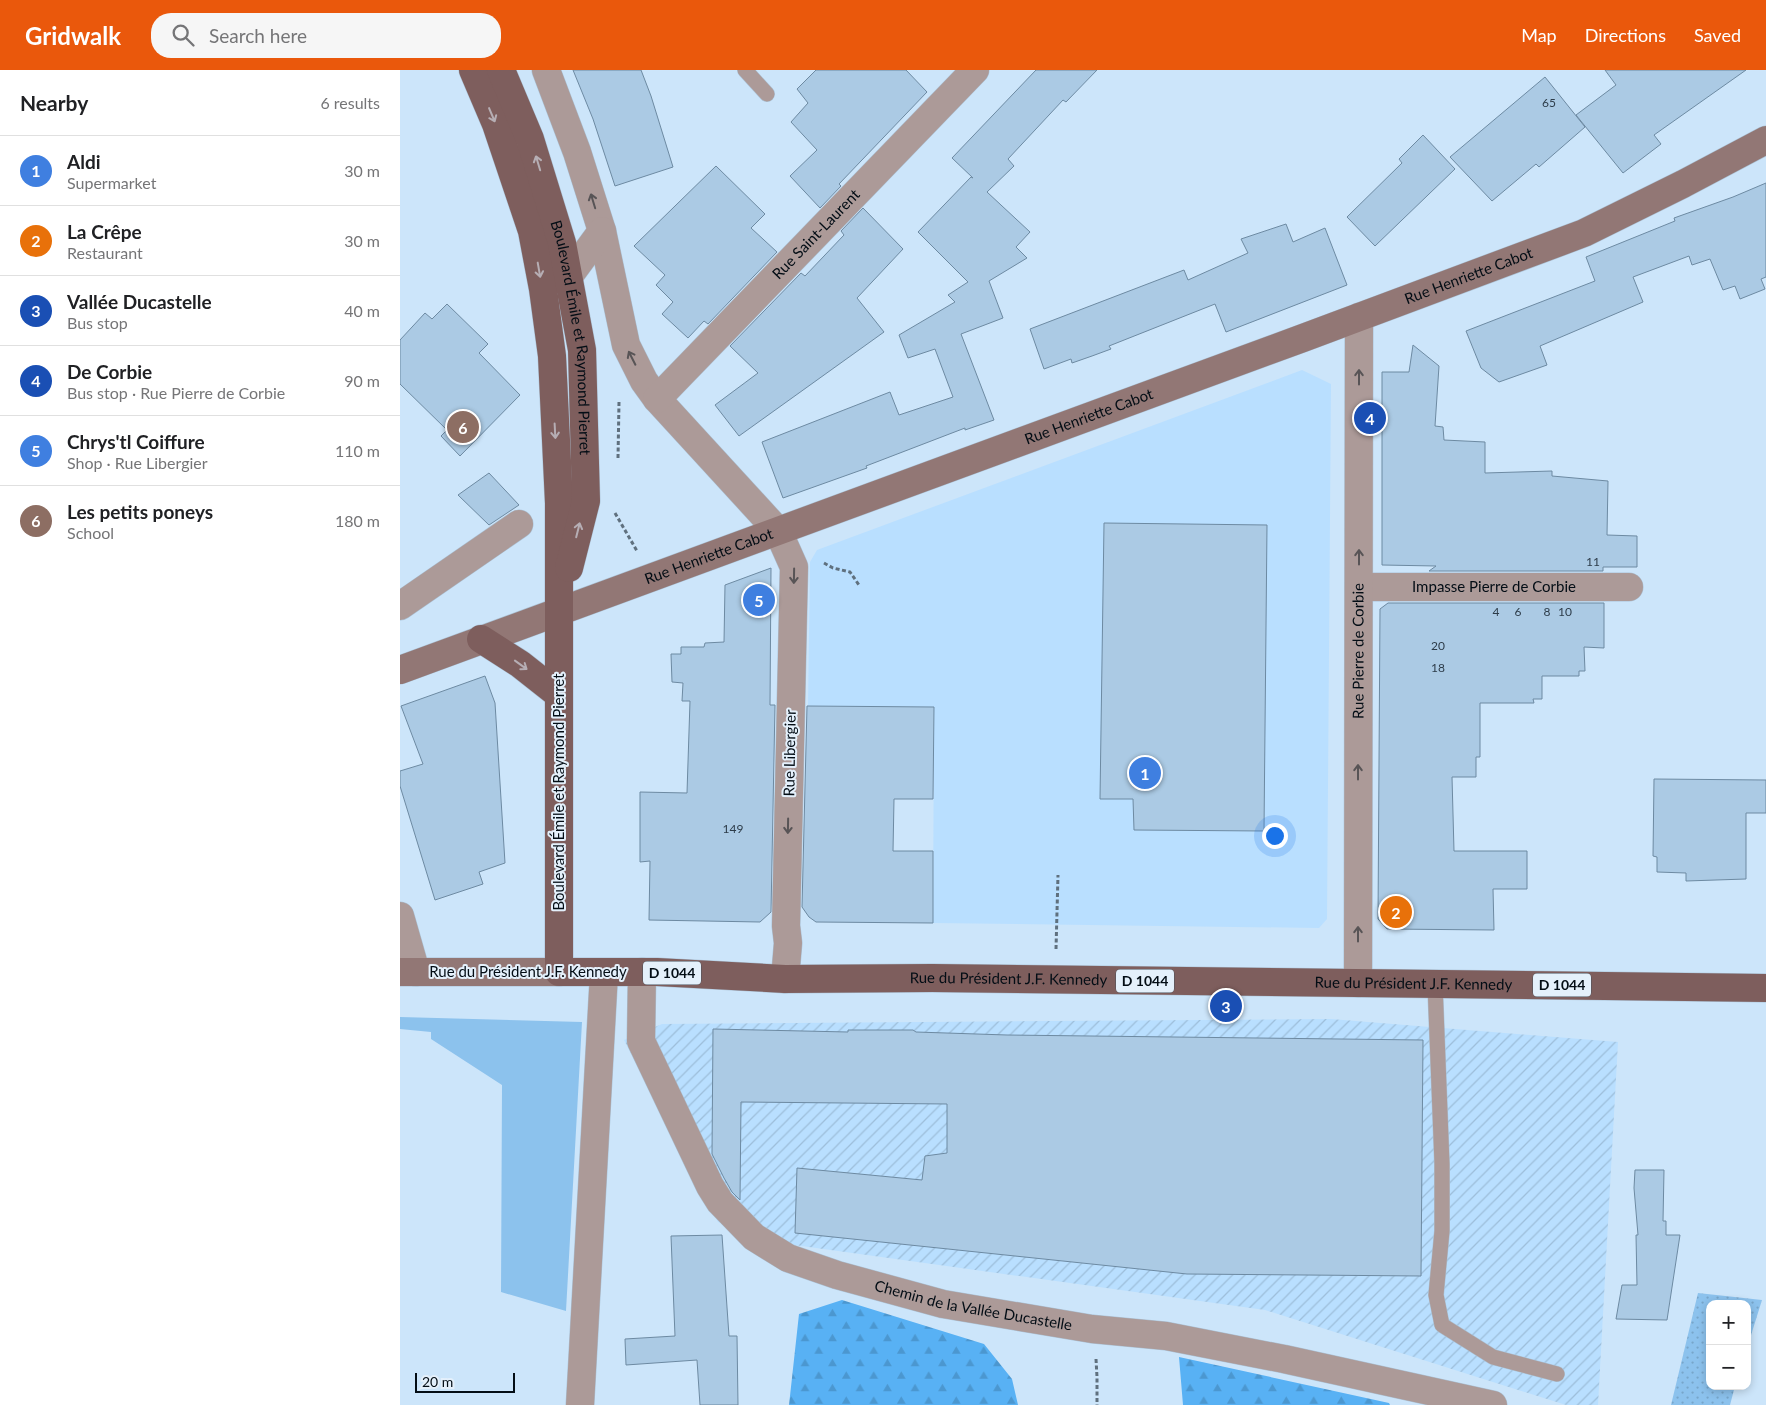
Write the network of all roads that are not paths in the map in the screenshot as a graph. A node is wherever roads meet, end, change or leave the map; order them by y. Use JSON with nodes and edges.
{"nodes":[{"id":1,"x":473,"y":70,"type":"edge"},
{"id":2,"x":501,"y":70,"type":"edge"},
{"id":3,"x":546,"y":70,"type":"edge"},
{"id":4,"x":745,"y":70,"type":"edge"},
{"id":5,"x":972,"y":71,"type":"edge"},
{"id":6,"x":767,"y":94,"type":"dead end"},
{"id":7,"x":1766,"y":140,"type":"edge"},
{"id":8,"x":602,"y":231,"type":"junction"},
{"id":9,"x":569,"y":276,"type":"junction"},
{"id":10,"x":1359,"y":317,"type":"junction"},
{"id":11,"x":650,"y":390,"type":"junction"},
{"id":12,"x":519,"y":524,"type":"dead end"},
{"id":13,"x":778,"y":531,"type":"junction"},
{"id":14,"x":1359,"y":587,"type":"junction"},
{"id":15,"x":1629,"y":587,"type":"dead end"},
{"id":16,"x":400,"y":606,"type":"edge"},
{"id":17,"x":558,"y":611,"type":"junction"},
{"id":18,"x":481,"y":639,"type":"junction"},
{"id":19,"x":400,"y":670,"type":"edge"},
{"id":20,"x":558,"y":694,"type":"junction"},
{"id":21,"x":400,"y":916,"type":"edge"},
{"id":22,"x":408,"y":972,"type":"edge"},
{"id":23,"x":559,"y":972,"type":"junction"},
{"id":24,"x":642,"y":972,"type":"junction"},
{"id":25,"x":604,"y":973,"type":"junction"},
{"id":26,"x":785,"y":979,"type":"junction"},
{"id":27,"x":1358,"y":983,"type":"junction"},
{"id":28,"x":1435,"y":984,"type":"junction"},
{"id":29,"x":1766,"y":988,"type":"edge"},
{"id":30,"x":1557,"y":1374,"type":"dead end"},
{"id":31,"x":580,"y":1405,"type":"edge"},
{"id":32,"x":1493,"y":1405,"type":"edge"}],
"edges":[{"from":1,"to":17,"type":"main road","name":"Boulevard Émile et Raymond Pierret","one_way":true},
{"from":9,"to":2,"type":"main road","name":"Boulevard Émile et Raymond Pierret","one_way":true},
{"from":8,"to":3,"type":"street","one_way":true},
{"from":4,"to":6,"type":"lane"},
{"from":5,"to":11,"type":"street","name":"Rue Saint-Laurent"},
{"from":7,"to":10,"type":"street","name":"Rue Henriette Cabot"},
{"from":8,"to":9,"type":"street"},
{"from":11,"to":8,"type":"street","one_way":true},
{"from":17,"to":9,"type":"main road","name":"Boulevard Émile et Raymond Pierret","one_way":true},
{"from":10,"to":13,"type":"street","name":"Rue Henriette Cabot"},
{"from":14,"to":10,"type":"street","name":"Rue Pierre de Corbie","one_way":true},
{"from":11,"to":13,"type":"street","name":"Rue Libergier"},
{"from":12,"to":16,"type":"street"},
{"from":13,"to":17,"type":"street","name":"Rue Henriette Cabot"},
{"from":13,"to":26,"type":"street","name":"Rue Libergier","one_way":true},
{"from":14,"to":15,"type":"street","name":"Impasse Pierre de Corbie"},
{"from":27,"to":14,"type":"street","name":"Rue Pierre de Corbie","one_way":true},
{"from":17,"to":18,"type":"street","name":"Rue Henriette Cabot"},
{"from":17,"to":20,"type":"main road","name":"Boulevard Émile et Raymond Pierret"},
{"from":18,"to":19,"type":"street","name":"Rue Henriette Cabot"},
{"from":18,"to":20,"type":"main road","one_way":true},
{"from":20,"to":23,"type":"main road","name":"Boulevard Émile et Raymond Pierret"},
{"from":21,"to":22,"type":"street"},
{"from":22,"to":23,"type":"street","name":"Rue du Président J.F. Kennedy"},
{"from":23,"to":25,"type":"main road","name":"Rue du Président J.F. Kennedy","number":"D 1044"},
{"from":24,"to":25,"type":"main road","name":"Rue du Président J.F. Kennedy","number":"D 1044"},
{"from":24,"to":26,"type":"main road","name":"Rue du Président J.F. Kennedy","number":"D 1044"},
{"from":24,"to":32,"type":"street","name":"Chemin de la Vallée Ducastelle"},
{"from":25,"to":31,"type":"street"},
{"from":26,"to":27,"type":"main road","name":"Rue du Président J.F. Kennedy","number":"D 1044"},
{"from":27,"to":28,"type":"main road","name":"Rue du Président J.F. Kennedy","number":"D 1044"},
{"from":28,"to":29,"type":"main road","name":"Rue du Président J.F. Kennedy","number":"D 1044"},
{"from":28,"to":30,"type":"lane"}]}
